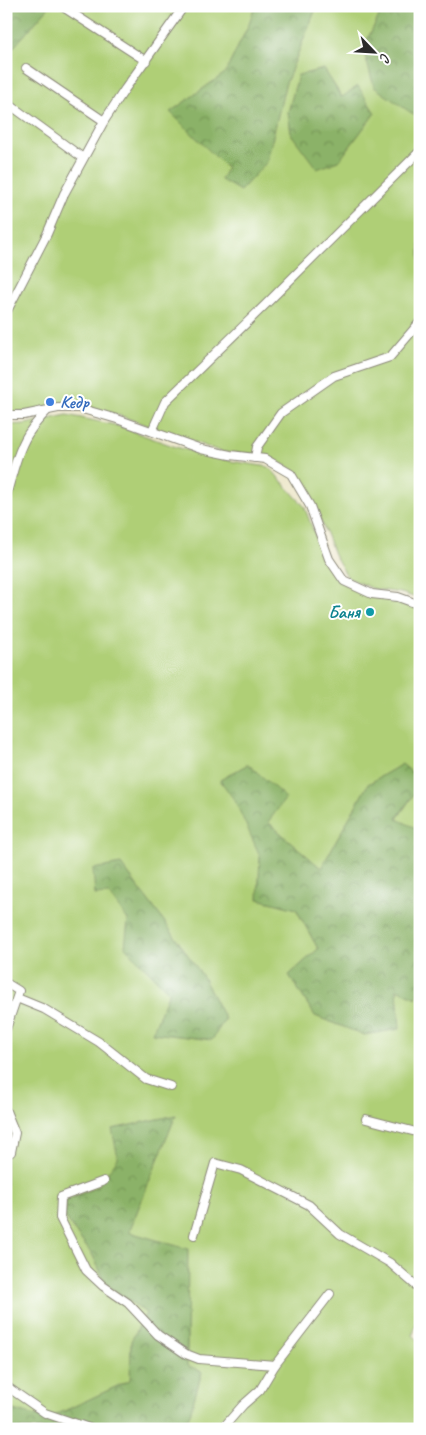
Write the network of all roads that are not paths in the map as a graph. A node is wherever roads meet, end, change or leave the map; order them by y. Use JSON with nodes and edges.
{"nodes":[{"id":1,"x":184,"y":6,"type":"edge"},
{"id":2,"x":63,"y":7,"type":"edge"},
{"id":3,"x":146,"y":61,"type":"junction"},
{"id":4,"x":26,"y":68,"type":"dead end"},
{"id":5,"x":6,"y":102,"type":"edge"},
{"id":6,"x":104,"y":121,"type":"junction"},
{"id":7,"x":420,"y":151,"type":"edge"},
{"id":8,"x":83,"y":158,"type":"junction"},
{"id":9,"x":6,"y":313,"type":"edge"},
{"id":10,"x":420,"y":322,"type":"edge"},
{"id":11,"x":48,"y":410,"type":"junction"},
{"id":12,"x":6,"y":416,"type":"edge"},
{"id":13,"x":152,"y":431,"type":"junction"},
{"id":14,"x":255,"y":458,"type":"junction"},
{"id":15,"x":6,"y":496,"type":"edge"},
{"id":16,"x":420,"y":605,"type":"edge"},
{"id":17,"x":6,"y":983,"type":"edge"},
{"id":18,"x":17,"y":998,"type":"junction"},
{"id":19,"x":6,"y":1030,"type":"edge"},
{"id":20,"x":171,"y":1087,"type":"dead end"},
{"id":21,"x":6,"y":1111,"type":"edge"},
{"id":22,"x":366,"y":1119,"type":"dead end"},
{"id":23,"x":420,"y":1133,"type":"edge"},
{"id":24,"x":11,"y":1152,"type":"dead end"},
{"id":25,"x":104,"y":1181,"type":"dead end"},
{"id":26,"x":194,"y":1235,"type":"dead end"},
{"id":27,"x":420,"y":1288,"type":"edge"},
{"id":28,"x":330,"y":1294,"type":"dead end"},
{"id":29,"x":275,"y":1365,"type":"junction"},
{"id":30,"x":6,"y":1386,"type":"edge"},
{"id":31,"x":92,"y":1429,"type":"edge"},
{"id":32,"x":222,"y":1429,"type":"edge"}],
"edges":[{"from":1,"to":3,"type":"street"},
{"from":2,"to":3,"type":"street"},
{"from":3,"to":6,"type":"street"},
{"from":4,"to":6,"type":"street"},
{"from":5,"to":8,"type":"street"},
{"from":6,"to":8,"type":"street"},
{"from":7,"to":13,"type":"street"},
{"from":8,"to":9,"type":"street"},
{"from":10,"to":14,"type":"street"},
{"from":11,"to":12,"type":"street"},
{"from":11,"to":13,"type":"street"},
{"from":11,"to":15,"type":"street"},
{"from":13,"to":14,"type":"street"},
{"from":14,"to":16,"type":"street"},
{"from":17,"to":18,"type":"street"},
{"from":18,"to":19,"type":"street"},
{"from":18,"to":20,"type":"street"},
{"from":21,"to":24,"type":"street"},
{"from":22,"to":23,"type":"street"},
{"from":25,"to":29,"type":"street"},
{"from":26,"to":27,"type":"street"},
{"from":28,"to":29,"type":"street"},
{"from":29,"to":32,"type":"street"},
{"from":30,"to":31,"type":"street"}]}
